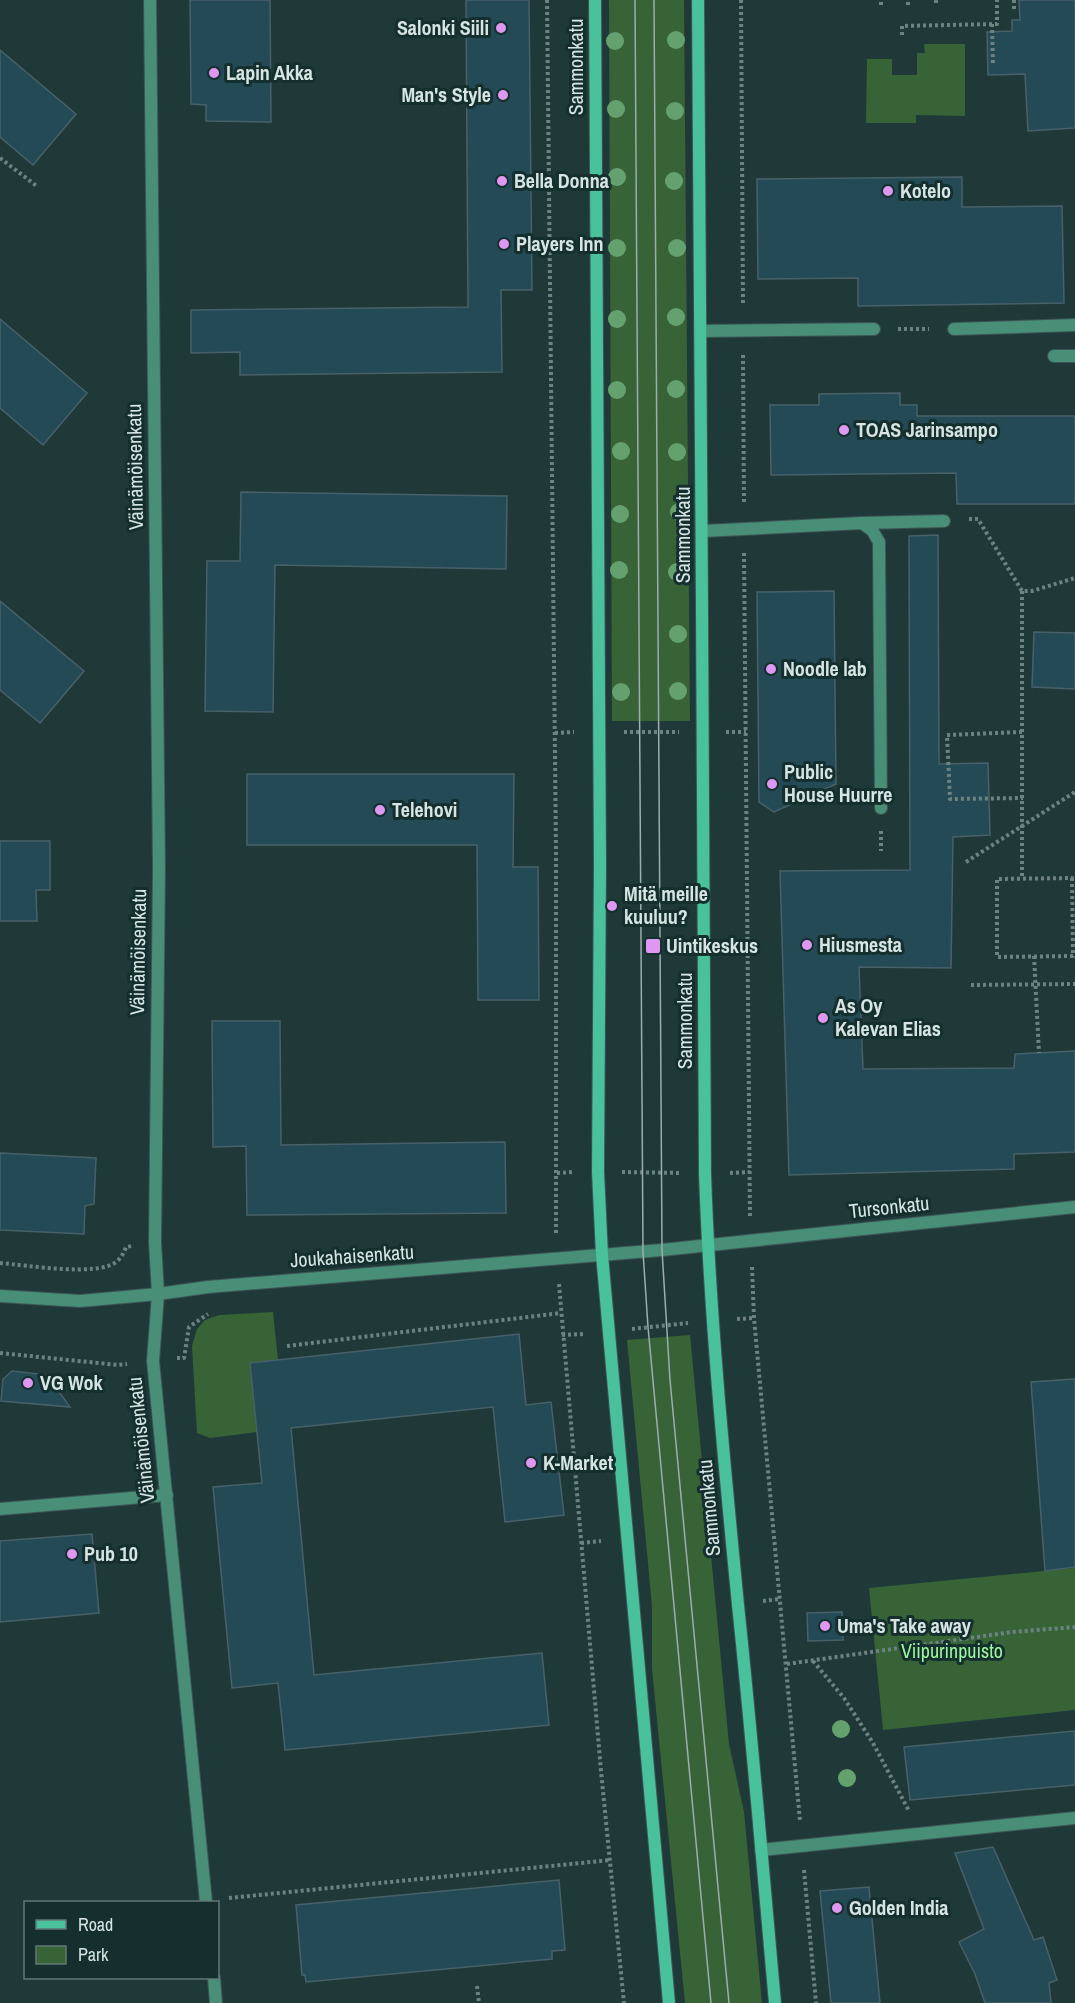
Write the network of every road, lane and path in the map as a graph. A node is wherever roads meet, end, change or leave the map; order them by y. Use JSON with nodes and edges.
{"nodes":[{"id":1,"x":150,"y":0,"type":"edge"},
{"id":2,"x":547,"y":0,"type":"edge"},
{"id":3,"x":595,"y":0,"type":"edge"},
{"id":4,"x":698,"y":0,"type":"edge"},
{"id":5,"x":741,"y":0,"type":"edge"},
{"id":6,"x":997,"y":0,"type":"edge"},
{"id":7,"x":1014,"y":0,"type":"edge"},
{"id":8,"x":1014,"y":10,"type":"dead end"},
{"id":9,"x":992,"y":24,"type":"junction"},
{"id":10,"x":902,"y":35,"type":"dead end"},
{"id":11,"x":993,"y":66,"type":"dead end"},
{"id":12,"x":0,"y":158,"type":"edge"},
{"id":13,"x":38,"y":187,"type":"dead end"},
{"id":14,"x":1075,"y":325,"type":"edge"},
{"id":15,"x":874,"y":328,"type":"joint"},
{"id":16,"x":954,"y":328,"type":"joint"},
{"id":17,"x":743,"y":329,"type":"junction"},
{"id":18,"x":701,"y":331,"type":"junction"},
{"id":19,"x":1054,"y":356,"type":"dead end"},
{"id":20,"x":1075,"y":356,"type":"edge"},
{"id":21,"x":978,"y":519,"type":"dead end"},
{"id":22,"x":944,"y":520,"type":"dead end"},
{"id":23,"x":862,"y":523,"type":"junction"},
{"id":24,"x":744,"y":529,"type":"junction"},
{"id":25,"x":703,"y":531,"type":"junction"},
{"id":26,"x":1075,"y":578,"type":"edge"},
{"id":27,"x":1022,"y":591,"type":"junction"},
{"id":28,"x":555,"y":732,"type":"junction"},
{"id":29,"x":599,"y":732,"type":"junction"},
{"id":30,"x":702,"y":732,"type":"junction"},
{"id":31,"x":746,"y":732,"type":"junction"},
{"id":32,"x":1022,"y":732,"type":"junction"},
{"id":33,"x":1075,"y":792,"type":"edge"},
{"id":34,"x":1023,"y":798,"type":"junction"},
{"id":35,"x":881,"y":808,"type":"dead end"},
{"id":36,"x":1023,"y":826,"type":"junction"},
{"id":37,"x":966,"y":862,"type":"dead end"},
{"id":38,"x":1022,"y":879,"type":"junction"},
{"id":39,"x":1034,"y":956,"type":"junction"},
{"id":40,"x":1036,"y":984,"type":"junction"},
{"id":41,"x":1075,"y":984,"type":"edge"},
{"id":42,"x":970,"y":986,"type":"dead end"},
{"id":43,"x":1038,"y":1053,"type":"dead end"},
{"id":44,"x":598,"y":1172,"type":"junction"},
{"id":45,"x":750,"y":1172,"type":"junction"},
{"id":46,"x":556,"y":1173,"type":"junction"},
{"id":47,"x":705,"y":1174,"type":"junction"},
{"id":48,"x":749,"y":1200,"type":"dead end"},
{"id":49,"x":1075,"y":1207,"type":"edge"},
{"id":50,"x":556,"y":1227,"type":"dead end"},
{"id":51,"x":707,"y":1245,"type":"junction"},
{"id":52,"x":602,"y":1255,"type":"junction"},
{"id":53,"x":0,"y":1263,"type":"edge"},
{"id":54,"x":92,"y":1270,"type":"dead end"},
{"id":55,"x":753,"y":1274,"type":"dead end"},
{"id":56,"x":548,"y":1285,"type":"dead end"},
{"id":57,"x":158,"y":1294,"type":"junction"},
{"id":58,"x":0,"y":1296,"type":"edge"},
{"id":59,"x":210,"y":1313,"type":"dead end"},
{"id":60,"x":561,"y":1313,"type":"junction"},
{"id":61,"x":754,"y":1318,"type":"junction"},
{"id":62,"x":712,"y":1321,"type":"junction"},
{"id":63,"x":609,"y":1331,"type":"junction"},
{"id":64,"x":562,"y":1335,"type":"junction"},
{"id":65,"x":287,"y":1346,"type":"dead end"},
{"id":66,"x":0,"y":1353,"type":"edge"},
{"id":67,"x":153,"y":1361,"type":"junction"},
{"id":68,"x":166,"y":1495,"type":"junction"},
{"id":69,"x":0,"y":1509,"type":"edge"},
{"id":70,"x":601,"y":1540,"type":"dead end"},
{"id":71,"x":581,"y":1543,"type":"junction"},
{"id":72,"x":780,"y":1599,"type":"junction"},
{"id":73,"x":760,"y":1601,"type":"dead end"},
{"id":74,"x":1075,"y":1627,"type":"edge"},
{"id":75,"x":813,"y":1660,"type":"junction"},
{"id":76,"x":787,"y":1664,"type":"junction"},
{"id":77,"x":1075,"y":1818,"type":"edge"},
{"id":78,"x":921,"y":1834,"type":"junction"},
{"id":79,"x":802,"y":1846,"type":"junction"},
{"id":80,"x":761,"y":1851,"type":"junction"},
{"id":81,"x":611,"y":1860,"type":"junction"},
{"id":82,"x":228,"y":1898,"type":"dead end"},
{"id":83,"x":206,"y":1901,"type":"edge"},
{"id":84,"x":214,"y":1979,"type":"edge"},
{"id":85,"x":477,"y":1986,"type":"dead end"},
{"id":86,"x":216,"y":2003,"type":"edge"},
{"id":87,"x":479,"y":2003,"type":"edge"},
{"id":88,"x":624,"y":2003,"type":"edge"},
{"id":89,"x":669,"y":2003,"type":"edge"},
{"id":90,"x":775,"y":2003,"type":"edge"},
{"id":91,"x":816,"y":2003,"type":"edge"}],
"edges":[{"from":1,"to":57,"type":"street","name":"Väinämöisenkatu"},
{"from":2,"to":28,"type":"path"},
{"from":3,"to":29,"type":"main road","name":"Sammonkatu"},
{"from":4,"to":18,"type":"main road","name":"Sammonkatu"},
{"from":5,"to":17,"type":"path"},
{"from":6,"to":9,"type":"path"},
{"from":7,"to":8,"type":"path"},
{"from":9,"to":10,"type":"path"},
{"from":9,"to":11,"type":"path"},
{"from":12,"to":13,"type":"path"},
{"from":14,"to":16,"type":"street"},
{"from":15,"to":16,"type":"path"},
{"from":15,"to":17,"type":"street"},
{"from":17,"to":18,"type":"street"},
{"from":17,"to":24,"type":"path"},
{"from":18,"to":25,"type":"main road","name":"Sammonkatu"},
{"from":19,"to":20,"type":"street"},
{"from":21,"to":27,"type":"path"},
{"from":22,"to":23,"type":"street"},
{"from":23,"to":24,"type":"street"},
{"from":23,"to":35,"type":"street"},
{"from":24,"to":25,"type":"street"},
{"from":24,"to":31,"type":"path"},
{"from":25,"to":30,"type":"main road","name":"Sammonkatu"},
{"from":26,"to":27,"type":"path"},
{"from":27,"to":32,"type":"path"},
{"from":28,"to":29,"type":"path"},
{"from":28,"to":46,"type":"path"},
{"from":29,"to":30,"type":"path"},
{"from":29,"to":44,"type":"main road","name":"Sammonkatu"},
{"from":30,"to":31,"type":"path"},
{"from":30,"to":47,"type":"main road","name":"Sammonkatu"},
{"from":31,"to":45,"type":"path"},
{"from":32,"to":34,"type":"path"},
{"from":32,"to":34,"type":"path"},
{"from":33,"to":36,"type":"path"},
{"from":34,"to":36,"type":"path"},
{"from":36,"to":37,"type":"path"},
{"from":36,"to":38,"type":"path"},
{"from":38,"to":39,"type":"path"},
{"from":38,"to":39,"type":"path"},
{"from":39,"to":40,"type":"path"},
{"from":40,"to":41,"type":"path"},
{"from":40,"to":42,"type":"path"},
{"from":40,"to":43,"type":"path"},
{"from":44,"to":46,"type":"path"},
{"from":44,"to":47,"type":"path"},
{"from":44,"to":52,"type":"main road","name":"Sammonkatu"},
{"from":45,"to":47,"type":"path"},
{"from":45,"to":48,"type":"path"},
{"from":46,"to":50,"type":"path"},
{"from":47,"to":51,"type":"main road","name":"Sammonkatu"},
{"from":49,"to":51,"type":"street","name":"Tursonkatu"},
{"from":51,"to":52,"type":"street","name":"Joukahaisenkatu"},
{"from":51,"to":62,"type":"main road","name":"Sammonkatu"},
{"from":52,"to":57,"type":"street","name":"Joukahaisenkatu"},
{"from":52,"to":63,"type":"main road","name":"Sammonkatu"},
{"from":53,"to":54,"type":"path"},
{"from":55,"to":61,"type":"path"},
{"from":56,"to":60,"type":"path"},
{"from":57,"to":58,"type":"street","name":"Joukahaisenkatu"},
{"from":57,"to":67,"type":"street","name":"Väinämöisenkatu"},
{"from":59,"to":67,"type":"path"},
{"from":60,"to":64,"type":"path"},
{"from":60,"to":65,"type":"path"},
{"from":61,"to":62,"type":"path"},
{"from":61,"to":72,"type":"path"},
{"from":62,"to":63,"type":"path"},
{"from":62,"to":80,"type":"main road","name":"Sammonkatu"},
{"from":63,"to":64,"type":"path"},
{"from":63,"to":89,"type":"main road","name":"Sammonkatu"},
{"from":64,"to":71,"type":"path"},
{"from":66,"to":67,"type":"path"},
{"from":67,"to":68,"type":"street","name":"Väinämöisenkatu"},
{"from":68,"to":69,"type":"street"},
{"from":68,"to":83,"type":"street","name":"Väinämöisenkatu"},
{"from":70,"to":71,"type":"path"},
{"from":71,"to":81,"type":"path"},
{"from":72,"to":73,"type":"path"},
{"from":72,"to":76,"type":"path"},
{"from":74,"to":75,"type":"path"},
{"from":75,"to":76,"type":"path"},
{"from":75,"to":78,"type":"path"},
{"from":76,"to":79,"type":"path"},
{"from":77,"to":78,"type":"street"},
{"from":78,"to":79,"type":"street"},
{"from":79,"to":80,"type":"street"},
{"from":79,"to":91,"type":"path"},
{"from":80,"to":90,"type":"main road","name":"Sammonkatu"},
{"from":81,"to":82,"type":"path"},
{"from":81,"to":88,"type":"path"},
{"from":84,"to":86,"type":"street"},
{"from":85,"to":87,"type":"path"}]}
